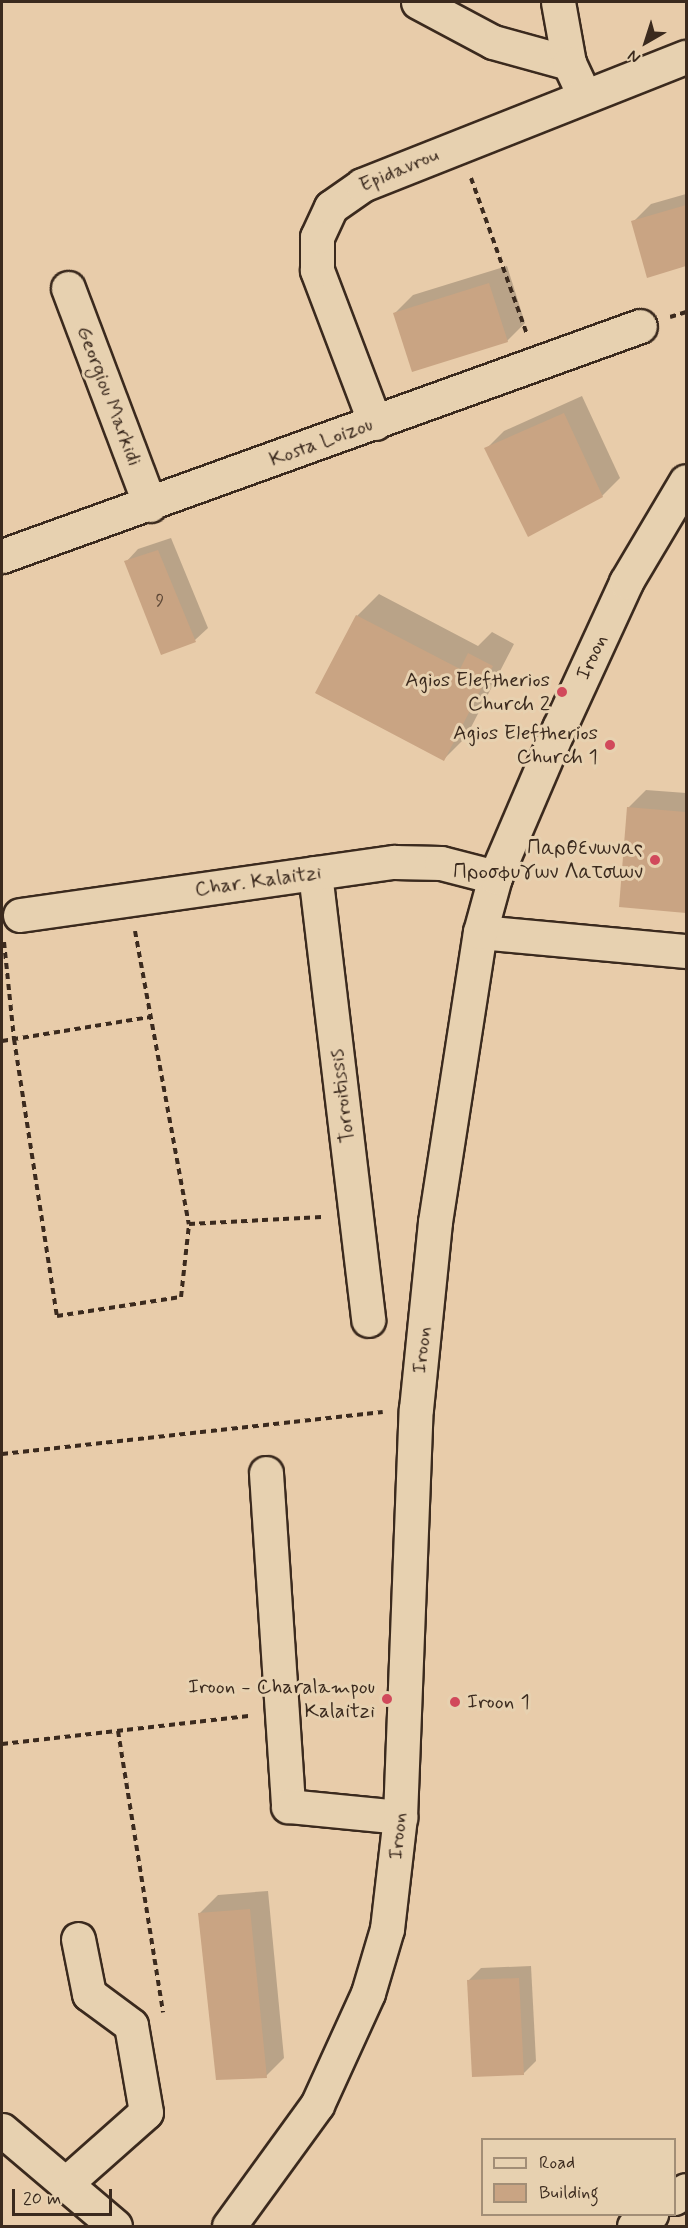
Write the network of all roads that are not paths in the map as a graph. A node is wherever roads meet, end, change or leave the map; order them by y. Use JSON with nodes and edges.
{"nodes":[{"id":1,"x":418,"y":2,"type":"edge"},
{"id":2,"x":558,"y":2,"type":"edge"},
{"id":3,"x":687,"y":57,"type":"edge"},
{"id":4,"x":569,"y":63,"type":"junction"},
{"id":5,"x":583,"y":94,"type":"junction"},
{"id":6,"x":68,"y":288,"type":"dead end"},
{"id":7,"x":640,"y":326,"type":"dead end"},
{"id":8,"x":375,"y":423,"type":"junction"},
{"id":9,"x":687,"y":481,"type":"edge"},
{"id":10,"x":150,"y":505,"type":"junction"},
{"id":11,"x":2,"y":556,"type":"edge"},
{"id":12,"x":315,"y":873,"type":"junction"},
{"id":13,"x":495,"y":877,"type":"junction"},
{"id":14,"x":20,"y":915,"type":"road end"},
{"id":15,"x":480,"y":932,"type":"junction"},
{"id":16,"x":687,"y":951,"type":"edge"},
{"id":17,"x":368,"y":1320,"type":"dead end"},
{"id":18,"x":266,"y":1473,"type":"dead end"},
{"id":19,"x":400,"y":1817,"type":"junction"},
{"id":20,"x":78,"y":1939,"type":"dead end"},
{"id":21,"x":2,"y":2130,"type":"edge"},
{"id":22,"x":65,"y":2184,"type":"junction"},
{"id":23,"x":648,"y":2216,"type":"edge"},
{"id":24,"x":115,"y":2226,"type":"edge"},
{"id":25,"x":229,"y":2226,"type":"edge"},
{"id":26,"x":634,"y":2226,"type":"edge"}],
"edges":[{"from":1,"to":4,"type":"street"},
{"from":2,"to":4,"type":"street"},
{"from":3,"to":5,"type":"street","name":"Epidavrou"},
{"from":4,"to":5,"type":"street"},
{"from":5,"to":8,"type":"street","name":"Epidavrou"},
{"from":6,"to":10,"type":"street","name":"Georgiou Markidi"},
{"from":7,"to":8,"type":"street","name":"Kosta Loizou"},
{"from":8,"to":10,"type":"street","name":"Kosta Loizou"},
{"from":9,"to":13,"type":"street","name":"Iroon"},
{"from":10,"to":11,"type":"street","name":"Kosta Loizou"},
{"from":12,"to":13,"type":"street","name":"Char. Kalaitzi"},
{"from":12,"to":14,"type":"street","name":"Char. Kalaitzi"},
{"from":12,"to":17,"type":"street","name":"Torroitissis"},
{"from":13,"to":15,"type":"street","name":"Iroon"},
{"from":15,"to":16,"type":"street"},
{"from":15,"to":19,"type":"street","name":"Iroon"},
{"from":18,"to":19,"type":"street"},
{"from":19,"to":25,"type":"street","name":"Iroon"},
{"from":20,"to":22,"type":"street"},
{"from":21,"to":22,"type":"street"},
{"from":22,"to":24,"type":"street"},
{"from":23,"to":26,"type":"street"}]}
